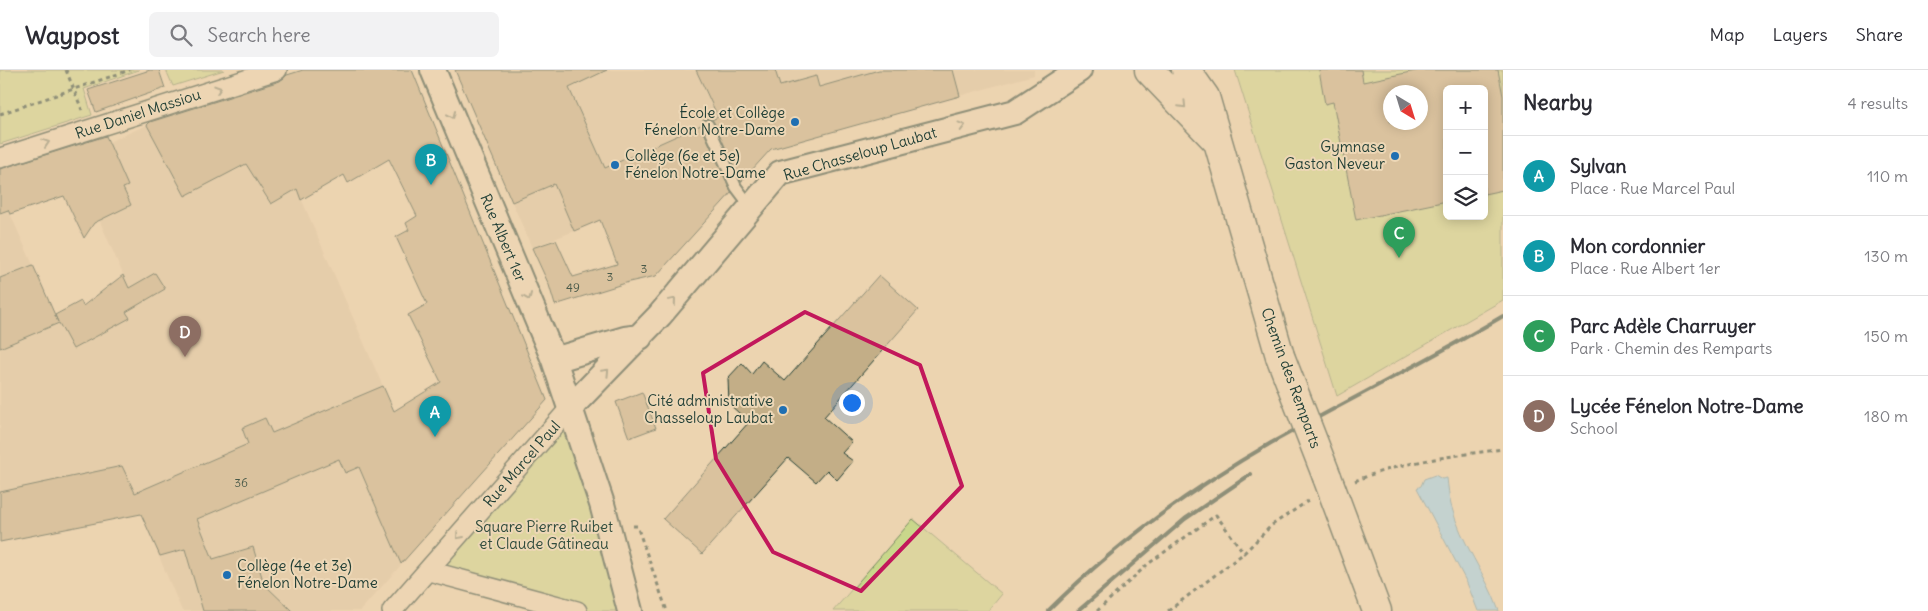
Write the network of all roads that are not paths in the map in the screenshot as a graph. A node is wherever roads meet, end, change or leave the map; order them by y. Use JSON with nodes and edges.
{"nodes":[{"id":1,"x":277,"y":70,"type":"edge"},
{"id":2,"x":433,"y":70,"type":"edge"},
{"id":3,"x":1149,"y":70,"type":"edge"},
{"id":4,"x":1186,"y":70,"type":"edge"},
{"id":5,"x":1067,"y":73,"type":"edge"},
{"id":6,"x":708,"y":125,"type":"dead end"},
{"id":7,"x":1218,"y":142,"type":"junction"},
{"id":8,"x":0,"y":158,"type":"edge"},
{"id":9,"x":751,"y":207,"type":"junction"},
{"id":10,"x":640,"y":337,"type":"junction"},
{"id":11,"x":554,"y":360,"type":"junction"},
{"id":12,"x":571,"y":407,"type":"junction"},
{"id":13,"x":429,"y":571,"type":"junction"},
{"id":14,"x":392,"y":611,"type":"edge"},
{"id":15,"x":577,"y":611,"type":"edge"},
{"id":16,"x":630,"y":611,"type":"edge"},
{"id":17,"x":1377,"y":611,"type":"edge"}],
"edges":[{"from":8,"to":1,"type":"street","name":"Rue Daniel Massiou","one_way":true},
{"from":2,"to":11,"type":"street","name":"Rue Albert 1er","one_way":true},
{"from":3,"to":7,"type":"main road","name":"Chemin des Remparts","one_way":true},
{"from":4,"to":7,"type":"main road","name":"Chemin des Remparts"},
{"from":9,"to":5,"type":"street","name":"Rue Chasseloup Laubat","one_way":true},
{"from":6,"to":9,"type":"lane"},
{"from":7,"to":17,"type":"main road","name":"Chemin des Remparts","bridge":true},
{"from":10,"to":9,"type":"street","name":"Rue Chasseloup Laubat","one_way":true},
{"from":10,"to":11,"type":"street"},
{"from":12,"to":10,"type":"street","name":"Rue Chasseloup Laubat","one_way":true},
{"from":11,"to":12,"type":"street","name":"Rue Albert 1er"},
{"from":12,"to":13,"type":"street","name":"Rue Marcel Paul","one_way":true},
{"from":12,"to":16,"type":"street","name":"Rue Albert 1er"},
{"from":13,"to":14,"type":"street","name":"Rue Marcel Paul"},
{"from":13,"to":15,"type":"street"}]}
